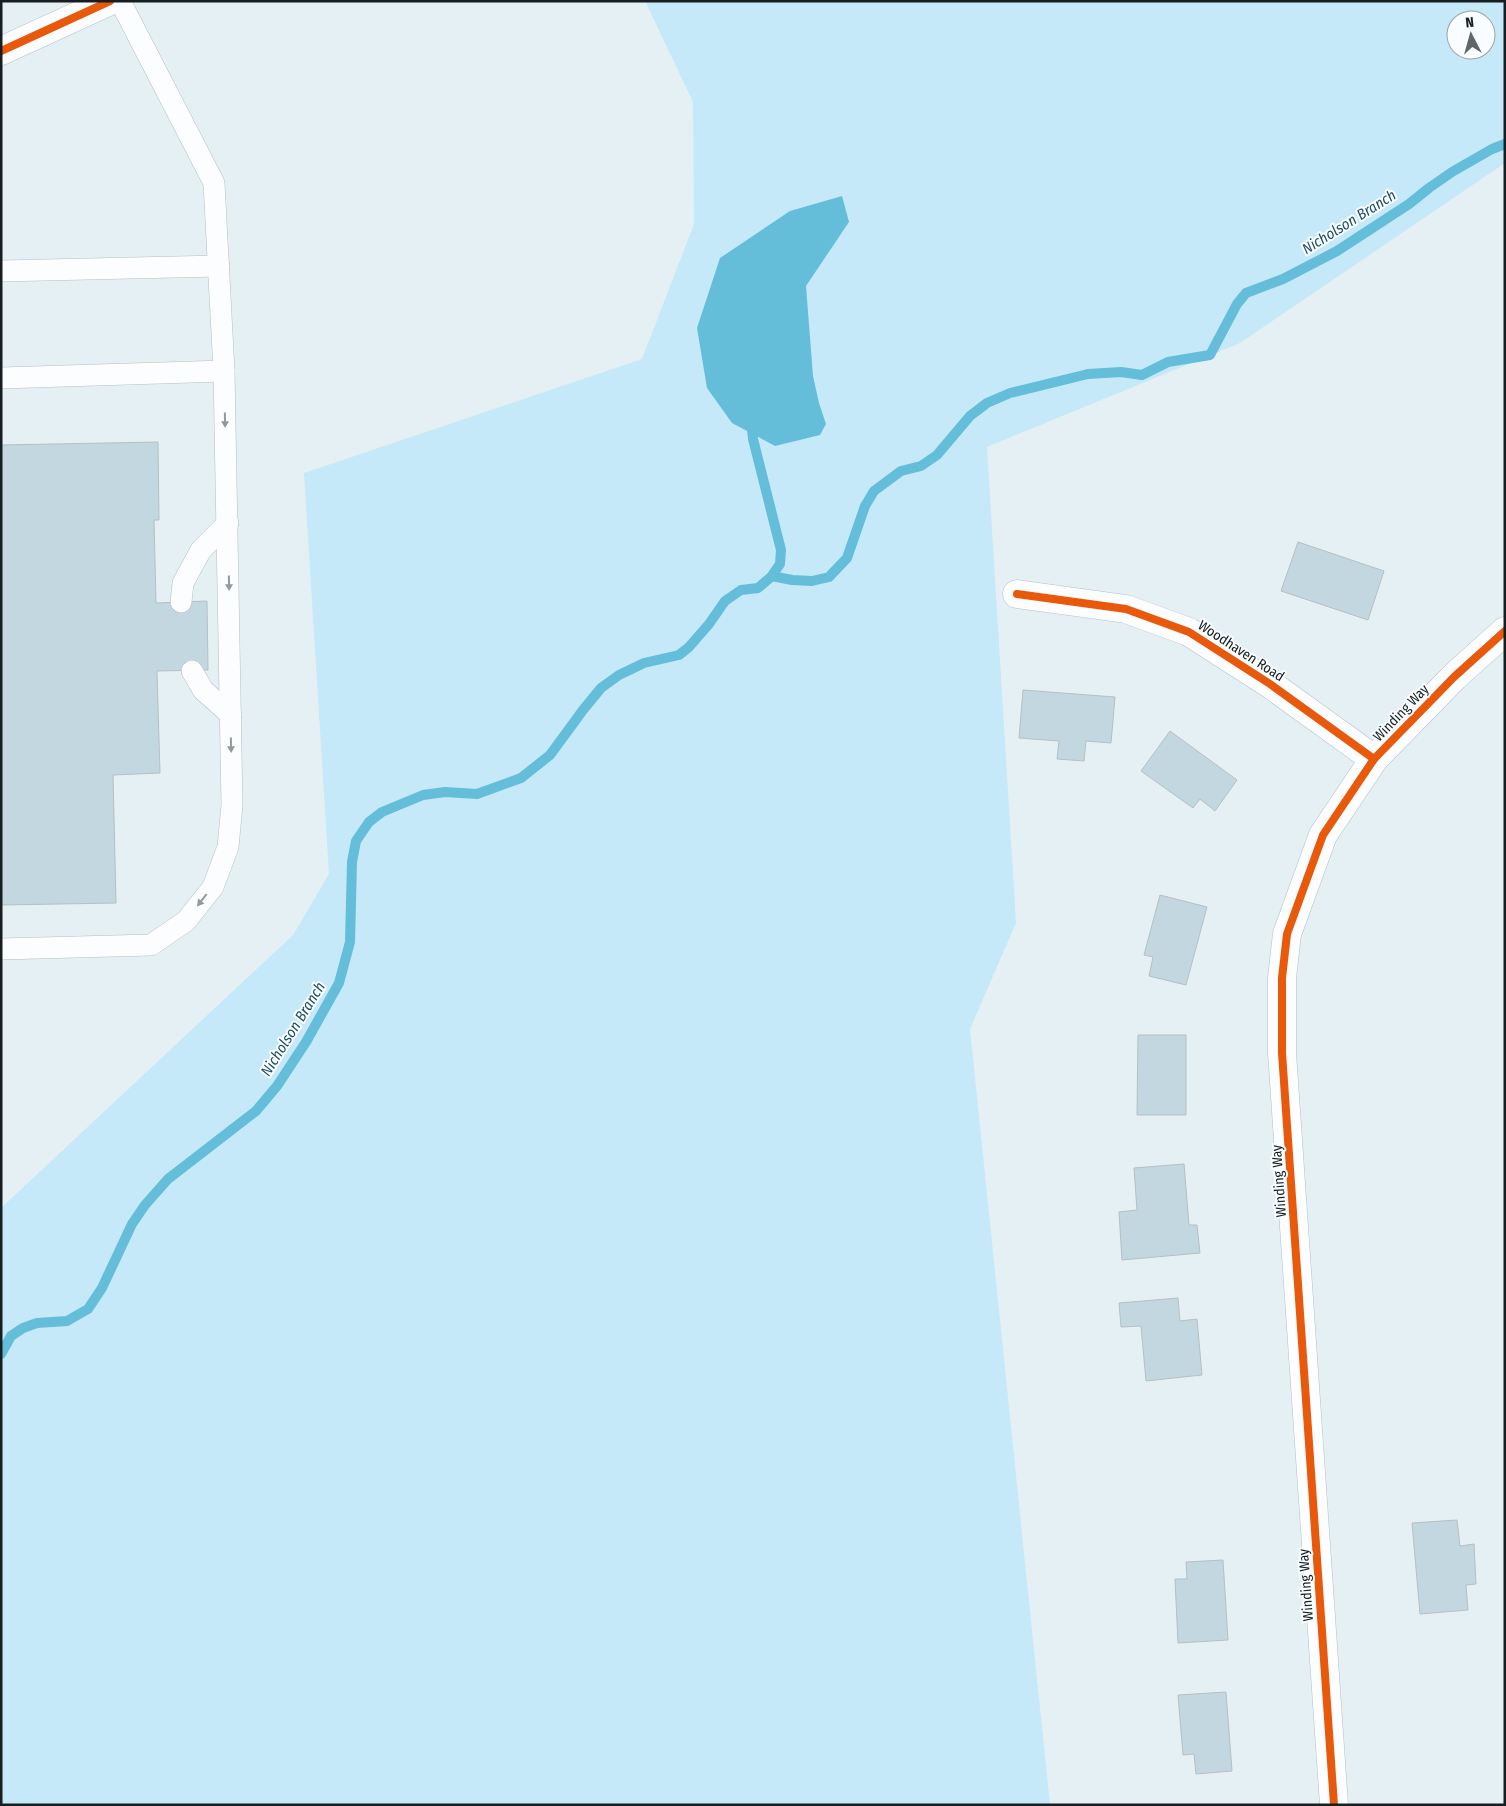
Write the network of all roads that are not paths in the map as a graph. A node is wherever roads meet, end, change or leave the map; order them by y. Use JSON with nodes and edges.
{"nodes":[{"id":1,"x":110,"y":1,"type":"edge"},
{"id":2,"x":120,"y":1,"type":"edge"},
{"id":3,"x":1,"y":51,"type":"edge"},
{"id":4,"x":219,"y":266,"type":"junction"},
{"id":5,"x":1,"y":271,"type":"edge"},
{"id":6,"x":224,"y":371,"type":"junction"},
{"id":7,"x":1,"y":378,"type":"edge"},
{"id":8,"x":228,"y":523,"type":"junction"},
{"id":9,"x":1018,"y":594,"type":"dead end"},
{"id":10,"x":180,"y":602,"type":"dead end"},
{"id":11,"x":1505,"y":631,"type":"edge"},
{"id":12,"x":192,"y":671,"type":"dead end"},
{"id":13,"x":231,"y":715,"type":"junction"},
{"id":14,"x":1374,"y":759,"type":"junction"},
{"id":15,"x":1,"y":949,"type":"edge"},
{"id":16,"x":1334,"y":1805,"type":"edge"}],
"edges":[{"from":1,"to":3,"type":"street"},
{"from":2,"to":4,"type":"lane"},
{"from":4,"to":5,"type":"lane"},
{"from":4,"to":6,"type":"lane"},
{"from":6,"to":7,"type":"lane"},
{"from":6,"to":8,"type":"lane","one_way":true},
{"from":8,"to":10,"type":"lane"},
{"from":8,"to":13,"type":"lane","one_way":true},
{"from":9,"to":14,"type":"street","name":"Woodhaven Road"},
{"from":11,"to":14,"type":"street","name":"Winding Way"},
{"from":12,"to":13,"type":"lane"},
{"from":13,"to":15,"type":"lane","one_way":true},
{"from":14,"to":16,"type":"street","name":"Winding Way"}]}
